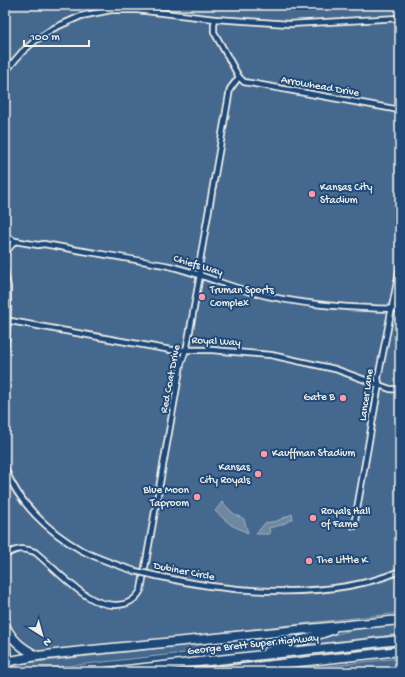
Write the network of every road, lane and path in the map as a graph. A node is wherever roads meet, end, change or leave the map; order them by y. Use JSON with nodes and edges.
{"nodes":[{"id":1,"x":400,"y":18,"type":"edge"},
{"id":2,"x":215,"y":19,"type":"junction"},
{"id":3,"x":5,"y":72,"type":"edge"},
{"id":4,"x":239,"y":78,"type":"junction"},
{"id":5,"x":400,"y":110,"type":"edge"},
{"id":6,"x":5,"y":236,"type":"edge"},
{"id":7,"x":15,"y":241,"type":"junction"},
{"id":8,"x":5,"y":253,"type":"edge"},
{"id":9,"x":400,"y":267,"type":"edge"},
{"id":10,"x":5,"y":272,"type":"edge"},
{"id":11,"x":200,"y":275,"type":"junction"},
{"id":12,"x":391,"y":309,"type":"junction"},
{"id":13,"x":400,"y":309,"type":"edge"},
{"id":14,"x":5,"y":320,"type":"edge"},
{"id":15,"x":5,"y":349,"type":"edge"},
{"id":16,"x":185,"y":350,"type":"junction"},
{"id":17,"x":379,"y":384,"type":"junction"},
{"id":18,"x":400,"y":390,"type":"edge"},
{"id":19,"x":5,"y":468,"type":"edge"},
{"id":20,"x":354,"y":526,"type":"dead end"},
{"id":21,"x":5,"y":555,"type":"edge"},
{"id":22,"x":400,"y":571,"type":"edge"},
{"id":23,"x":400,"y":620,"type":"edge"},
{"id":24,"x":345,"y":626,"type":"junction"},
{"id":25,"x":5,"y":627,"type":"edge"},
{"id":26,"x":400,"y":640,"type":"edge"},
{"id":27,"x":400,"y":651,"type":"edge"},
{"id":28,"x":37,"y":656,"type":"junction"},
{"id":29,"x":257,"y":656,"type":"junction"},
{"id":30,"x":8,"y":666,"type":"edge"},
{"id":31,"x":108,"y":672,"type":"edge"},
{"id":32,"x":208,"y":672,"type":"edge"}],
"edges":[{"from":1,"to":2,"type":"street"},
{"from":2,"to":3,"type":"street"},
{"from":2,"to":4,"type":"street"},
{"from":4,"to":5,"type":"street","name":"Arrowhead Drive"},
{"from":4,"to":11,"type":"street","name":"Red Coat Drive"},
{"from":6,"to":7,"type":"street","name":"Chiefs Way"},
{"from":7,"to":8,"type":"street"},
{"from":7,"to":11,"type":"street","name":"Chiefs Way"},
{"from":9,"to":12,"type":"street","name":"Lancer Lane"},
{"from":10,"to":15,"type":"street","bridge":true},
{"from":11,"to":12,"type":"street","name":"Chiefs Way"},
{"from":11,"to":16,"type":"street","name":"Red Coat Drive"},
{"from":12,"to":13,"type":"street","name":"Chiefs Way"},
{"from":12,"to":17,"type":"street","name":"Lancer Lane"},
{"from":14,"to":16,"type":"street","name":"Royal Way"},
{"from":16,"to":17,"type":"street","name":"Royal Way"},
{"from":16,"to":21,"type":"street","name":"Red Coat Drive"},
{"from":17,"to":18,"type":"street","name":"Royal Way"},
{"from":17,"to":20,"type":"street","name":"Lancer Lane"},
{"from":19,"to":22,"type":"street","name":"Dubiner Circle","bridge":true},
{"from":23,"to":24,"type":"highway"},
{"from":24,"to":28,"type":"highway"},
{"from":24,"to":29,"type":"highway"},
{"from":25,"to":28,"type":"highway"},
{"from":25,"to":30,"type":"main road"},
{"from":26,"to":29,"type":"highway","name":"George Brett Super Highway"},
{"from":27,"to":32,"type":"highway","name":"George Brett Super Highway"},
{"from":28,"to":30,"type":"highway"},
{"from":29,"to":31,"type":"highway","name":"George Brett Super Highway"}]}
